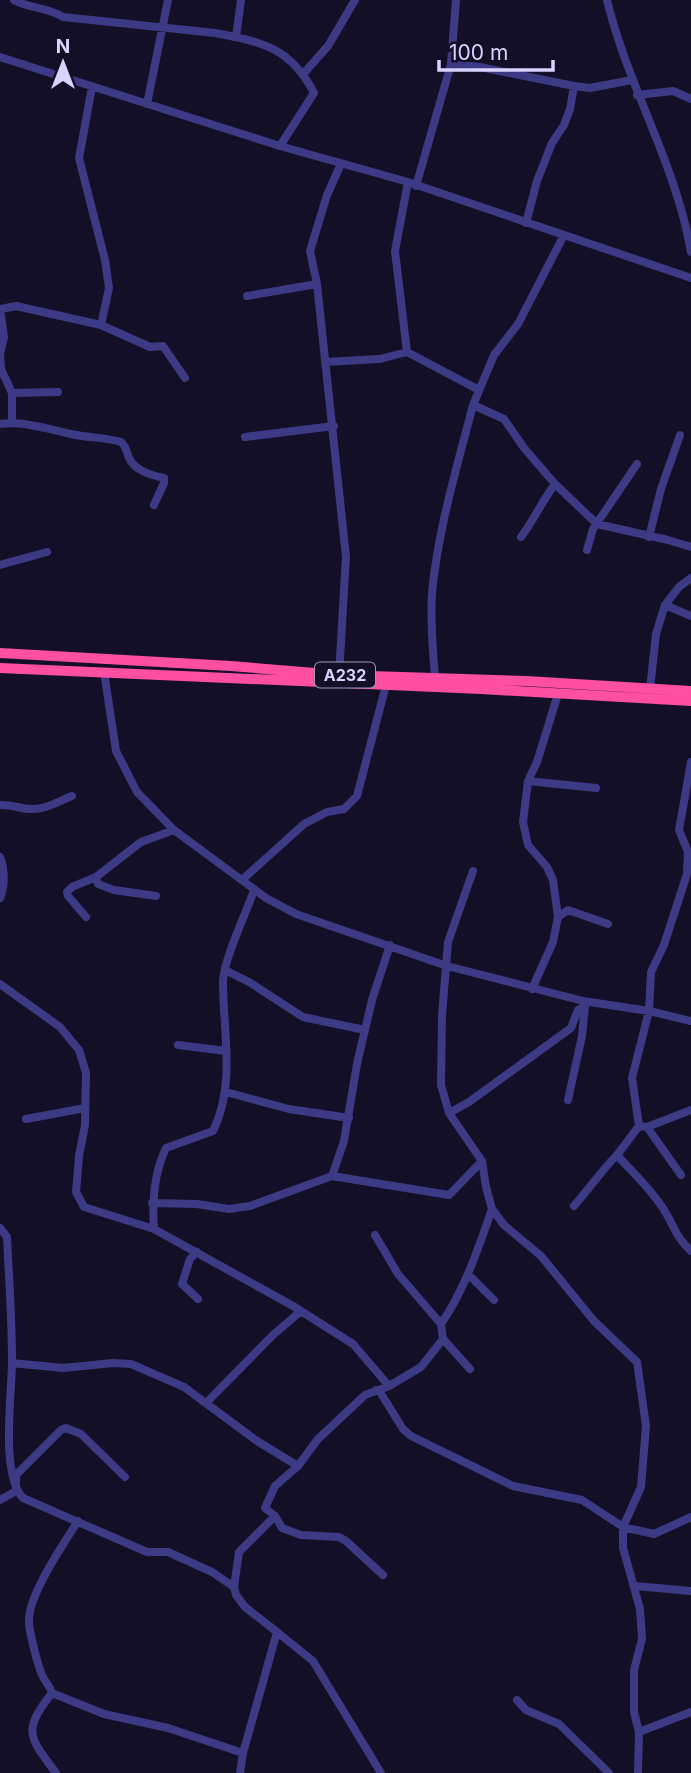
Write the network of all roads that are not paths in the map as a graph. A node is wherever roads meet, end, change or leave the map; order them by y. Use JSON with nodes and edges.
{"nodes":[{"id":1,"x":14,"y":0,"type":"edge"},
{"id":2,"x":168,"y":0,"type":"edge"},
{"id":3,"x":241,"y":0,"type":"edge"},
{"id":4,"x":355,"y":0,"type":"edge"},
{"id":5,"x":456,"y":0,"type":"edge"},
{"id":6,"x":607,"y":0,"type":"edge"},
{"id":7,"x":164,"y":27,"type":"junction"},
{"id":8,"x":236,"y":37,"type":"junction"},
{"id":9,"x":0,"y":57,"type":"edge"},
{"id":10,"x":451,"y":64,"type":"junction"},
{"id":11,"x":304,"y":73,"type":"junction"},
{"id":12,"x":632,"y":80,"type":"junction"},
{"id":13,"x":574,"y":86,"type":"junction"},
{"id":14,"x":92,"y":87,"type":"junction"},
{"id":15,"x":637,"y":95,"type":"junction"},
{"id":16,"x":691,"y":99,"type":"edge"},
{"id":17,"x":147,"y":104,"type":"junction"},
{"id":18,"x":281,"y":146,"type":"junction"},
{"id":19,"x":341,"y":164,"type":"junction"},
{"id":20,"x":412,"y":184,"type":"junction"},
{"id":21,"x":526,"y":223,"type":"junction"},
{"id":22,"x":564,"y":235,"type":"junction"},
{"id":23,"x":691,"y":252,"type":"edge"},
{"id":24,"x":691,"y":278,"type":"edge"},
{"id":25,"x":317,"y":284,"type":"junction"},
{"id":26,"x":247,"y":296,"type":"dead end"},
{"id":27,"x":0,"y":309,"type":"edge"},
{"id":28,"x":101,"y":325,"type":"junction"},
{"id":29,"x":407,"y":352,"type":"junction"},
{"id":30,"x":325,"y":362,"type":"junction"},
{"id":31,"x":185,"y":378,"type":"dead end"},
{"id":32,"x":479,"y":390,"type":"junction"},
{"id":33,"x":58,"y":392,"type":"dead end"},
{"id":34,"x":12,"y":393,"type":"junction"},
{"id":35,"x":473,"y":405,"type":"junction"},
{"id":36,"x":12,"y":423,"type":"junction"},
{"id":37,"x":0,"y":424,"type":"edge"},
{"id":38,"x":334,"y":426,"type":"junction"},
{"id":39,"x":680,"y":435,"type":"dead end"},
{"id":40,"x":245,"y":437,"type":"dead end"},
{"id":41,"x":637,"y":464,"type":"dead end"},
{"id":42,"x":555,"y":484,"type":"junction"},
{"id":43,"x":154,"y":505,"type":"dead end"},
{"id":44,"x":597,"y":524,"type":"junction"},
{"id":45,"x":521,"y":537,"type":"dead end"},
{"id":46,"x":649,"y":537,"type":"junction"},
{"id":47,"x":691,"y":547,"type":"edge"},
{"id":48,"x":587,"y":550,"type":"dead end"},
{"id":49,"x":47,"y":552,"type":"dead end"},
{"id":50,"x":0,"y":565,"type":"edge"},
{"id":51,"x":691,"y":578,"type":"edge"},
{"id":52,"x":665,"y":605,"type":"junction"},
{"id":53,"x":691,"y":616,"type":"edge"},
{"id":54,"x":0,"y":653,"type":"edge"},
{"id":55,"x":0,"y":668,"type":"edge"},
{"id":56,"x":104,"y":672,"type":"junction"},
{"id":57,"x":339,"y":675,"type":"junction"},
{"id":58,"x":435,"y":678,"type":"junction"},
{"id":59,"x":386,"y":685,"type":"junction"},
{"id":60,"x":650,"y":689,"type":"junction"},
{"id":61,"x":691,"y":691,"type":"edge"},
{"id":62,"x":558,"y":694,"type":"junction"},
{"id":63,"x":691,"y":701,"type":"edge"},
{"id":64,"x":691,"y":762,"type":"edge"},
{"id":65,"x":528,"y":781,"type":"junction"},
{"id":66,"x":596,"y":788,"type":"dead end"},
{"id":67,"x":72,"y":796,"type":"dead end"},
{"id":68,"x":0,"y":805,"type":"edge"},
{"id":69,"x":174,"y":830,"type":"junction"},
{"id":70,"x":0,"y":857,"type":"edge"},
{"id":71,"x":473,"y":871,"type":"dead end"},
{"id":72,"x":96,"y":877,"type":"junction"},
{"id":73,"x":243,"y":879,"type":"junction"},
{"id":74,"x":254,"y":890,"type":"junction"},
{"id":75,"x":156,"y":896,"type":"dead end"},
{"id":76,"x":0,"y":898,"type":"edge"},
{"id":77,"x":558,"y":916,"type":"junction"},
{"id":78,"x":86,"y":917,"type":"dead end"},
{"id":79,"x":608,"y":924,"type":"dead end"},
{"id":80,"x":390,"y":945,"type":"junction"},
{"id":81,"x":447,"y":966,"type":"junction"},
{"id":82,"x":225,"y":970,"type":"junction"},
{"id":83,"x":0,"y":984,"type":"edge"},
{"id":84,"x":532,"y":989,"type":"junction"},
{"id":85,"x":584,"y":1003,"type":"junction"},
{"id":86,"x":649,"y":1011,"type":"junction"},
{"id":87,"x":691,"y":1021,"type":"edge"},
{"id":88,"x":365,"y":1030,"type":"junction"},
{"id":89,"x":178,"y":1045,"type":"dead end"},
{"id":90,"x":226,"y":1051,"type":"junction"},
{"id":91,"x":226,"y":1092,"type":"junction"},
{"id":92,"x":568,"y":1100,"type":"dead end"},
{"id":93,"x":85,"y":1108,"type":"junction"},
{"id":94,"x":691,"y":1110,"type":"edge"},
{"id":95,"x":449,"y":1113,"type":"junction"},
{"id":96,"x":349,"y":1118,"type":"junction"},
{"id":97,"x":26,"y":1119,"type":"dead end"},
{"id":98,"x":643,"y":1127,"type":"junction"},
{"id":99,"x":617,"y":1155,"type":"junction"},
{"id":100,"x":482,"y":1161,"type":"junction"},
{"id":101,"x":681,"y":1175,"type":"dead end"},
{"id":102,"x":332,"y":1176,"type":"junction"},
{"id":103,"x":152,"y":1203,"type":"junction"},
{"id":104,"x":574,"y":1206,"type":"dead end"},
{"id":105,"x":492,"y":1209,"type":"junction"},
{"id":106,"x":0,"y":1228,"type":"edge"},
{"id":107,"x":155,"y":1229,"type":"junction"},
{"id":108,"x":374,"y":1236,"type":"dead end"},
{"id":109,"x":691,"y":1251,"type":"edge"},
{"id":110,"x":197,"y":1252,"type":"junction"},
{"id":111,"x":468,"y":1274,"type":"junction"},
{"id":112,"x":198,"y":1299,"type":"dead end"},
{"id":113,"x":494,"y":1300,"type":"dead end"},
{"id":114,"x":302,"y":1311,"type":"junction"},
{"id":115,"x":441,"y":1324,"type":"junction"},
{"id":116,"x":443,"y":1339,"type":"junction"},
{"id":117,"x":12,"y":1363,"type":"junction"},
{"id":118,"x":470,"y":1369,"type":"dead end"},
{"id":119,"x":389,"y":1386,"type":"junction"},
{"id":120,"x":376,"y":1390,"type":"junction"},
{"id":121,"x":206,"y":1403,"type":"junction"},
{"id":122,"x":4,"y":1434,"type":"edge"},
{"id":123,"x":298,"y":1466,"type":"junction"},
{"id":124,"x":125,"y":1477,"type":"dead end"},
{"id":125,"x":16,"y":1491,"type":"junction"},
{"id":126,"x":0,"y":1500,"type":"edge"},
{"id":127,"x":275,"y":1516,"type":"junction"},
{"id":128,"x":691,"y":1517,"type":"edge"},
{"id":129,"x":78,"y":1521,"type":"junction"},
{"id":130,"x":623,"y":1527,"type":"junction"},
{"id":131,"x":383,"y":1575,"type":"dead end"},
{"id":132,"x":635,"y":1586,"type":"junction"},
{"id":133,"x":234,"y":1587,"type":"junction"},
{"id":134,"x":691,"y":1591,"type":"edge"},
{"id":135,"x":277,"y":1632,"type":"junction"},
{"id":136,"x":52,"y":1693,"type":"junction"},
{"id":137,"x":517,"y":1700,"type":"dead end"},
{"id":138,"x":691,"y":1712,"type":"edge"},
{"id":139,"x":639,"y":1732,"type":"junction"},
{"id":140,"x":243,"y":1753,"type":"junction"},
{"id":141,"x":56,"y":1773,"type":"edge"},
{"id":142,"x":240,"y":1773,"type":"edge"},
{"id":143,"x":381,"y":1773,"type":"edge"},
{"id":144,"x":609,"y":1773,"type":"edge"},
{"id":145,"x":638,"y":1773,"type":"edge"}],
"edges":[{"from":1,"to":7,"type":"street"},
{"from":2,"to":7,"type":"street"},
{"from":3,"to":8,"type":"street"},
{"from":4,"to":11,"type":"street"},
{"from":5,"to":10,"type":"street"},
{"from":6,"to":12,"type":"street"},
{"from":7,"to":8,"type":"street"},
{"from":7,"to":17,"type":"street"},
{"from":8,"to":11,"type":"street"},
{"from":9,"to":14,"type":"street"},
{"from":10,"to":13,"type":"street"},
{"from":10,"to":20,"type":"street"},
{"from":11,"to":18,"type":"street"},
{"from":12,"to":13,"type":"street"},
{"from":12,"to":15,"type":"street"},
{"from":13,"to":21,"type":"street"},
{"from":14,"to":17,"type":"street"},
{"from":14,"to":28,"type":"street"},
{"from":15,"to":16,"type":"street"},
{"from":15,"to":23,"type":"street"},
{"from":17,"to":18,"type":"street"},
{"from":18,"to":19,"type":"street"},
{"from":19,"to":20,"type":"street"},
{"from":19,"to":25,"type":"street"},
{"from":20,"to":21,"type":"street"},
{"from":20,"to":29,"type":"street"},
{"from":21,"to":22,"type":"street"},
{"from":22,"to":24,"type":"street"},
{"from":22,"to":32,"type":"street"},
{"from":25,"to":26,"type":"street"},
{"from":25,"to":30,"type":"street"},
{"from":27,"to":28,"type":"street"},
{"from":27,"to":34,"type":"street"},
{"from":28,"to":31,"type":"street"},
{"from":29,"to":30,"type":"street"},
{"from":29,"to":32,"type":"street"},
{"from":30,"to":38,"type":"street"},
{"from":32,"to":35,"type":"street"},
{"from":33,"to":34,"type":"street"},
{"from":34,"to":36,"type":"street"},
{"from":35,"to":42,"type":"street"},
{"from":35,"to":58,"type":"street"},
{"from":36,"to":37,"type":"street"},
{"from":36,"to":43,"type":"street"},
{"from":38,"to":40,"type":"street"},
{"from":38,"to":57,"type":"street"},
{"from":39,"to":46,"type":"street"},
{"from":41,"to":44,"type":"street"},
{"from":42,"to":44,"type":"street"},
{"from":42,"to":45,"type":"street"},
{"from":44,"to":46,"type":"street"},
{"from":44,"to":48,"type":"street"},
{"from":46,"to":47,"type":"street"},
{"from":49,"to":50,"type":"street"},
{"from":51,"to":52,"type":"street"},
{"from":52,"to":53,"type":"street"},
{"from":52,"to":60,"type":"street"},
{"from":54,"to":57,"type":"highway","number":"A232"},
{"from":55,"to":56,"type":"highway","number":"A232"},
{"from":56,"to":59,"type":"highway","number":"A232"},
{"from":56,"to":69,"type":"street"},
{"from":57,"to":58,"type":"highway","number":"A232"},
{"from":58,"to":60,"type":"highway","number":"A232"},
{"from":59,"to":62,"type":"highway","number":"A232"},
{"from":59,"to":73,"type":"street"},
{"from":60,"to":61,"type":"highway","number":"A232"},
{"from":62,"to":63,"type":"highway","number":"A232"},
{"from":62,"to":65,"type":"street"},
{"from":64,"to":86,"type":"street"},
{"from":65,"to":66,"type":"street"},
{"from":65,"to":77,"type":"street"},
{"from":67,"to":68,"type":"street"},
{"from":69,"to":72,"type":"street"},
{"from":69,"to":73,"type":"street"},
{"from":70,"to":76,"type":"street"},
{"from":71,"to":81,"type":"street"},
{"from":72,"to":75,"type":"street"},
{"from":72,"to":78,"type":"street"},
{"from":73,"to":74,"type":"street"},
{"from":74,"to":80,"type":"street"},
{"from":74,"to":82,"type":"street"},
{"from":77,"to":79,"type":"street"},
{"from":77,"to":84,"type":"street"},
{"from":80,"to":81,"type":"street"},
{"from":80,"to":88,"type":"street"},
{"from":81,"to":84,"type":"street"},
{"from":81,"to":95,"type":"street"},
{"from":82,"to":88,"type":"street"},
{"from":82,"to":90,"type":"street"},
{"from":83,"to":93,"type":"street"},
{"from":84,"to":85,"type":"street"},
{"from":85,"to":86,"type":"street"},
{"from":85,"to":92,"type":"street"},
{"from":85,"to":95,"type":"street"},
{"from":86,"to":87,"type":"street"},
{"from":86,"to":98,"type":"street"},
{"from":88,"to":96,"type":"street"},
{"from":89,"to":90,"type":"street"},
{"from":90,"to":91,"type":"street"},
{"from":91,"to":96,"type":"street"},
{"from":91,"to":103,"type":"street"},
{"from":93,"to":97,"type":"street"},
{"from":93,"to":107,"type":"street"},
{"from":94,"to":98,"type":"street"},
{"from":95,"to":100,"type":"street"},
{"from":96,"to":102,"type":"street"},
{"from":98,"to":99,"type":"street"},
{"from":98,"to":101,"type":"street"},
{"from":99,"to":104,"type":"street"},
{"from":99,"to":109,"type":"street"},
{"from":100,"to":102,"type":"street"},
{"from":100,"to":105,"type":"street"},
{"from":102,"to":103,"type":"street"},
{"from":103,"to":107,"type":"street"},
{"from":105,"to":111,"type":"street"},
{"from":105,"to":130,"type":"street"},
{"from":106,"to":117,"type":"street"},
{"from":107,"to":110,"type":"street"},
{"from":108,"to":115,"type":"street"},
{"from":110,"to":112,"type":"street"},
{"from":110,"to":114,"type":"street"},
{"from":111,"to":113,"type":"street"},
{"from":111,"to":115,"type":"street"},
{"from":114,"to":119,"type":"street"},
{"from":114,"to":121,"type":"street"},
{"from":115,"to":116,"type":"street"},
{"from":116,"to":118,"type":"street"},
{"from":116,"to":119,"type":"street"},
{"from":117,"to":121,"type":"street"},
{"from":117,"to":122,"type":"street"},
{"from":119,"to":120,"type":"street"},
{"from":120,"to":123,"type":"street"},
{"from":120,"to":130,"type":"street"},
{"from":121,"to":123,"type":"street"},
{"from":122,"to":125,"type":"street"},
{"from":123,"to":127,"type":"street"},
{"from":124,"to":125,"type":"street"},
{"from":125,"to":126,"type":"street"},
{"from":125,"to":129,"type":"street"},
{"from":127,"to":131,"type":"street"},
{"from":127,"to":133,"type":"street"},
{"from":128,"to":130,"type":"street"},
{"from":129,"to":133,"type":"street"},
{"from":129,"to":136,"type":"street"},
{"from":130,"to":132,"type":"street"},
{"from":132,"to":134,"type":"street"},
{"from":132,"to":139,"type":"street"},
{"from":133,"to":135,"type":"street"},
{"from":135,"to":140,"type":"street"},
{"from":135,"to":143,"type":"street"},
{"from":136,"to":140,"type":"street"},
{"from":136,"to":141,"type":"street"},
{"from":137,"to":144,"type":"street"},
{"from":138,"to":139,"type":"street"},
{"from":139,"to":145,"type":"street"},
{"from":140,"to":142,"type":"street"}]}
